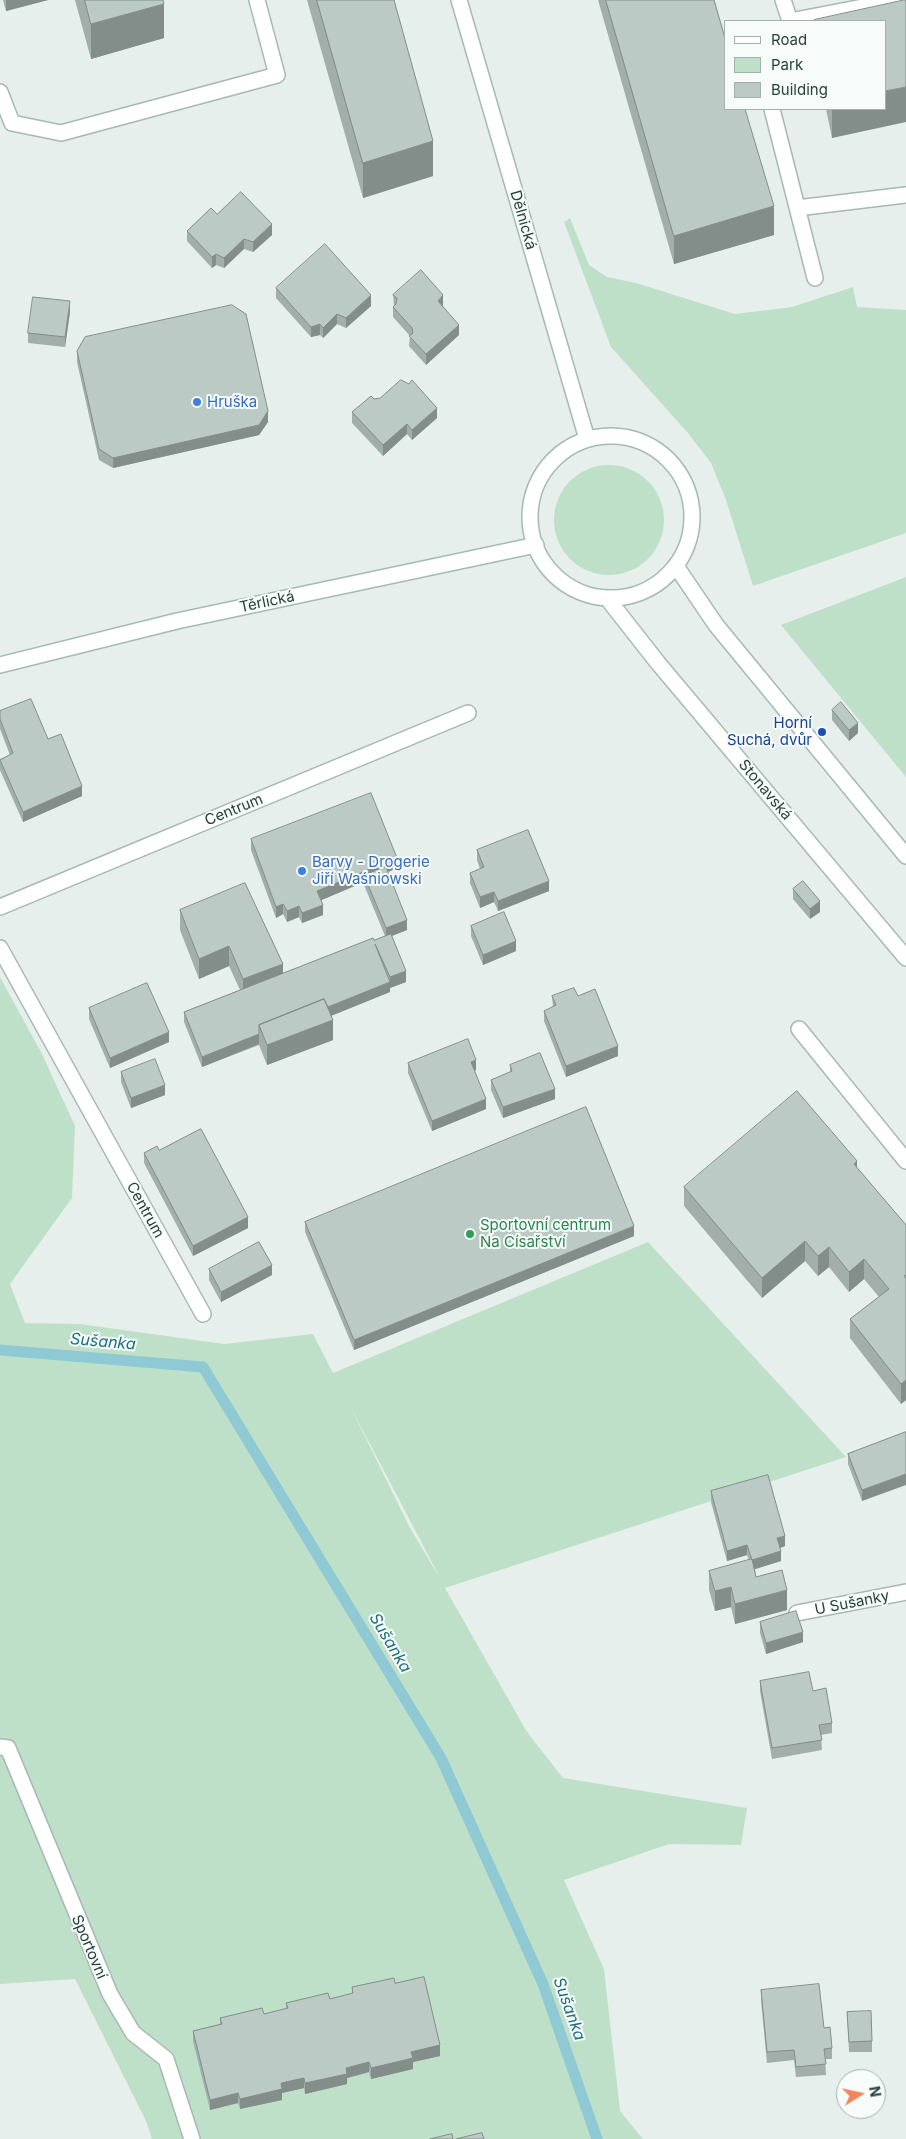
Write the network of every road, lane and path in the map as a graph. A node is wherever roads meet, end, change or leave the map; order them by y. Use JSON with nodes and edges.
{"nodes":[{"id":1,"x":257,"y":0,"type":"edge"},
{"id":2,"x":459,"y":0,"type":"edge"},
{"id":3,"x":784,"y":0,"type":"edge"},
{"id":4,"x":900,"y":0,"type":"edge"},
{"id":5,"x":790,"y":20,"type":"edge"},
{"id":6,"x":795,"y":20,"type":"edge"},
{"id":7,"x":0,"y":92,"type":"edge"},
{"id":8,"x":772,"y":110,"type":"edge"},
{"id":9,"x":906,"y":195,"type":"edge"},
{"id":10,"x":797,"y":208,"type":"junction"},
{"id":11,"x":815,"y":278,"type":"dead end"},
{"id":12,"x":587,"y":440,"type":"junction"},
{"id":13,"x":536,"y":546,"type":"junction"},
{"id":14,"x":676,"y":566,"type":"junction"},
{"id":15,"x":607,"y":598,"type":"junction"},
{"id":16,"x":0,"y":666,"type":"edge"},
{"id":17,"x":468,"y":713,"type":"dead end"},
{"id":18,"x":906,"y":856,"type":"edge"},
{"id":19,"x":0,"y":907,"type":"edge"},
{"id":20,"x":0,"y":948,"type":"edge"},
{"id":21,"x":906,"y":958,"type":"edge"},
{"id":22,"x":799,"y":1030,"type":"dead end"},
{"id":23,"x":906,"y":1161,"type":"edge"},
{"id":24,"x":203,"y":1314,"type":"dead end"},
{"id":25,"x":906,"y":1592,"type":"edge"},
{"id":26,"x":797,"y":1613,"type":"edge"},
{"id":27,"x":0,"y":1747,"type":"edge"},
{"id":28,"x":192,"y":2139,"type":"edge"}],
"edges":[{"from":1,"to":7,"type":"main road"},
{"from":2,"to":12,"type":"main road","name":"Dělnická"},
{"from":3,"to":5,"type":"main road"},
{"from":4,"to":6,"type":"main road"},
{"from":8,"to":10,"type":"main road"},
{"from":9,"to":10,"type":"main road"},
{"from":10,"to":11,"type":"main road"},
{"from":12,"to":13,"type":"main road"},
{"from":12,"to":14,"type":"main road"},
{"from":13,"to":15,"type":"main road"},
{"from":13,"to":16,"type":"main road","name":"Těrlická"},
{"from":14,"to":15,"type":"main road"},
{"from":14,"to":18,"type":"main road"},
{"from":15,"to":21,"type":"main road","name":"Stonavská"},
{"from":17,"to":19,"type":"main road","name":"Centrum"},
{"from":20,"to":24,"type":"main road","name":"Centrum"},
{"from":22,"to":23,"type":"main road"},
{"from":25,"to":26,"type":"main road","name":"U Sušanky"},
{"from":27,"to":28,"type":"main road","name":"Sportovní"}]}
